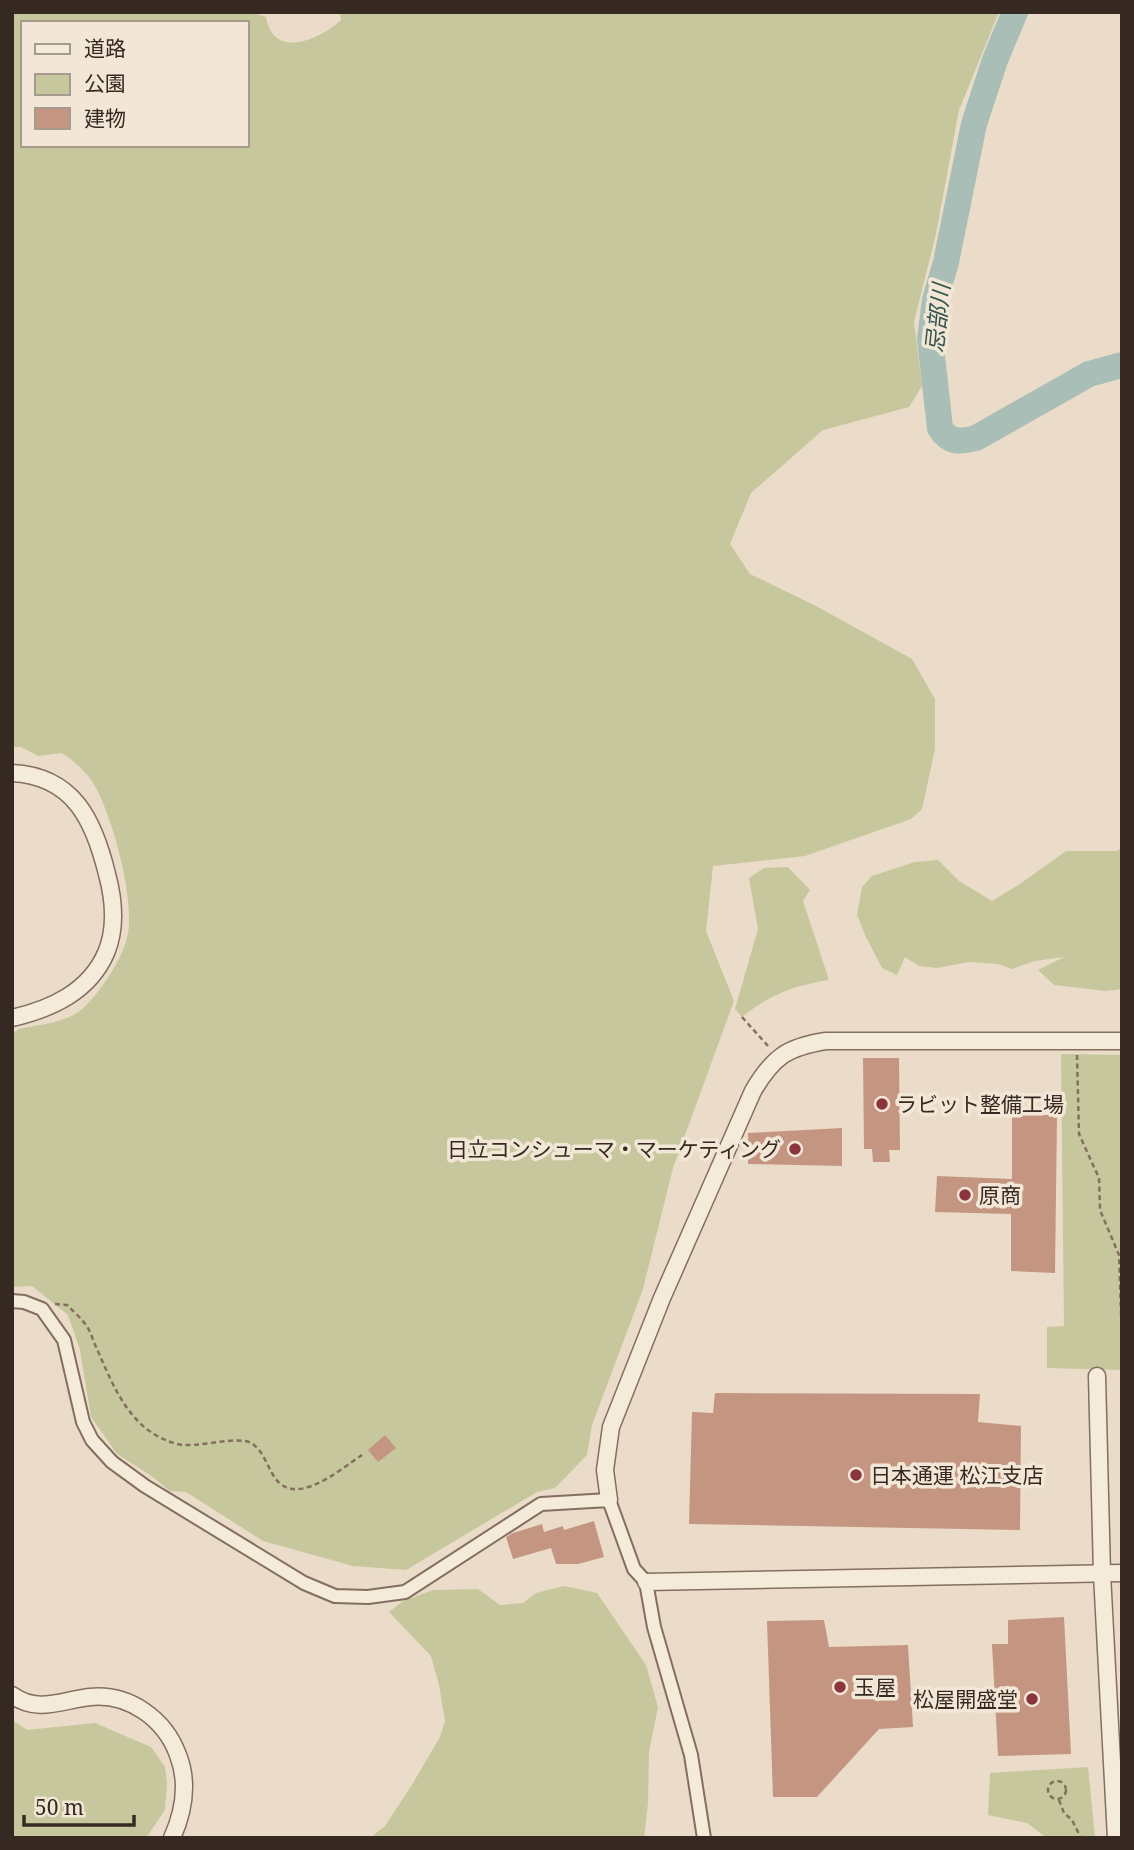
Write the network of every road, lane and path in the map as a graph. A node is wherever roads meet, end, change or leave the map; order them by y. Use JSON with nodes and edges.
{"nodes":[{"id":1,"x":12,"y":773,"type":"edge"},
{"id":2,"x":742,"y":1017,"type":"dead end"},
{"id":3,"x":12,"y":1018,"type":"edge"},
{"id":4,"x":1122,"y":1041,"type":"edge"},
{"id":5,"x":1077,"y":1048,"type":"dead end"},
{"id":6,"x":771,"y":1050,"type":"dead end"},
{"id":7,"x":12,"y":1301,"type":"edge"},
{"id":8,"x":42,"y":1309,"type":"junction"},
{"id":9,"x":1122,"y":1341,"type":"edge"},
{"id":10,"x":1097,"y":1376,"type":"dead end"},
{"id":11,"x":362,"y":1455,"type":"dead end"},
{"id":12,"x":609,"y":1500,"type":"junction"},
{"id":13,"x":1122,"y":1573,"type":"edge"},
{"id":14,"x":1101,"y":1574,"type":"junction"},
{"id":15,"x":646,"y":1582,"type":"junction"},
{"id":16,"x":12,"y":1695,"type":"edge"},
{"id":17,"x":1059,"y":1800,"type":"junction"},
{"id":18,"x":172,"y":1838,"type":"edge"},
{"id":19,"x":704,"y":1838,"type":"edge"},
{"id":20,"x":1081,"y":1838,"type":"edge"},
{"id":21,"x":1116,"y":1838,"type":"edge"}],
"edges":[{"from":1,"to":3,"type":"street"},
{"from":2,"to":6,"type":"path"},
{"from":4,"to":12,"type":"street"},
{"from":5,"to":9,"type":"path"},
{"from":7,"to":8,"type":"street"},
{"from":8,"to":11,"type":"path"},
{"from":8,"to":12,"type":"street"},
{"from":10,"to":14,"type":"street"},
{"from":12,"to":15,"type":"street"},
{"from":13,"to":14,"type":"street"},
{"from":14,"to":15,"type":"street"},
{"from":14,"to":21,"type":"street"},
{"from":15,"to":19,"type":"street"},
{"from":16,"to":18,"type":"street"},
{"from":17,"to":17,"type":"path"},
{"from":17,"to":20,"type":"path"}]}
